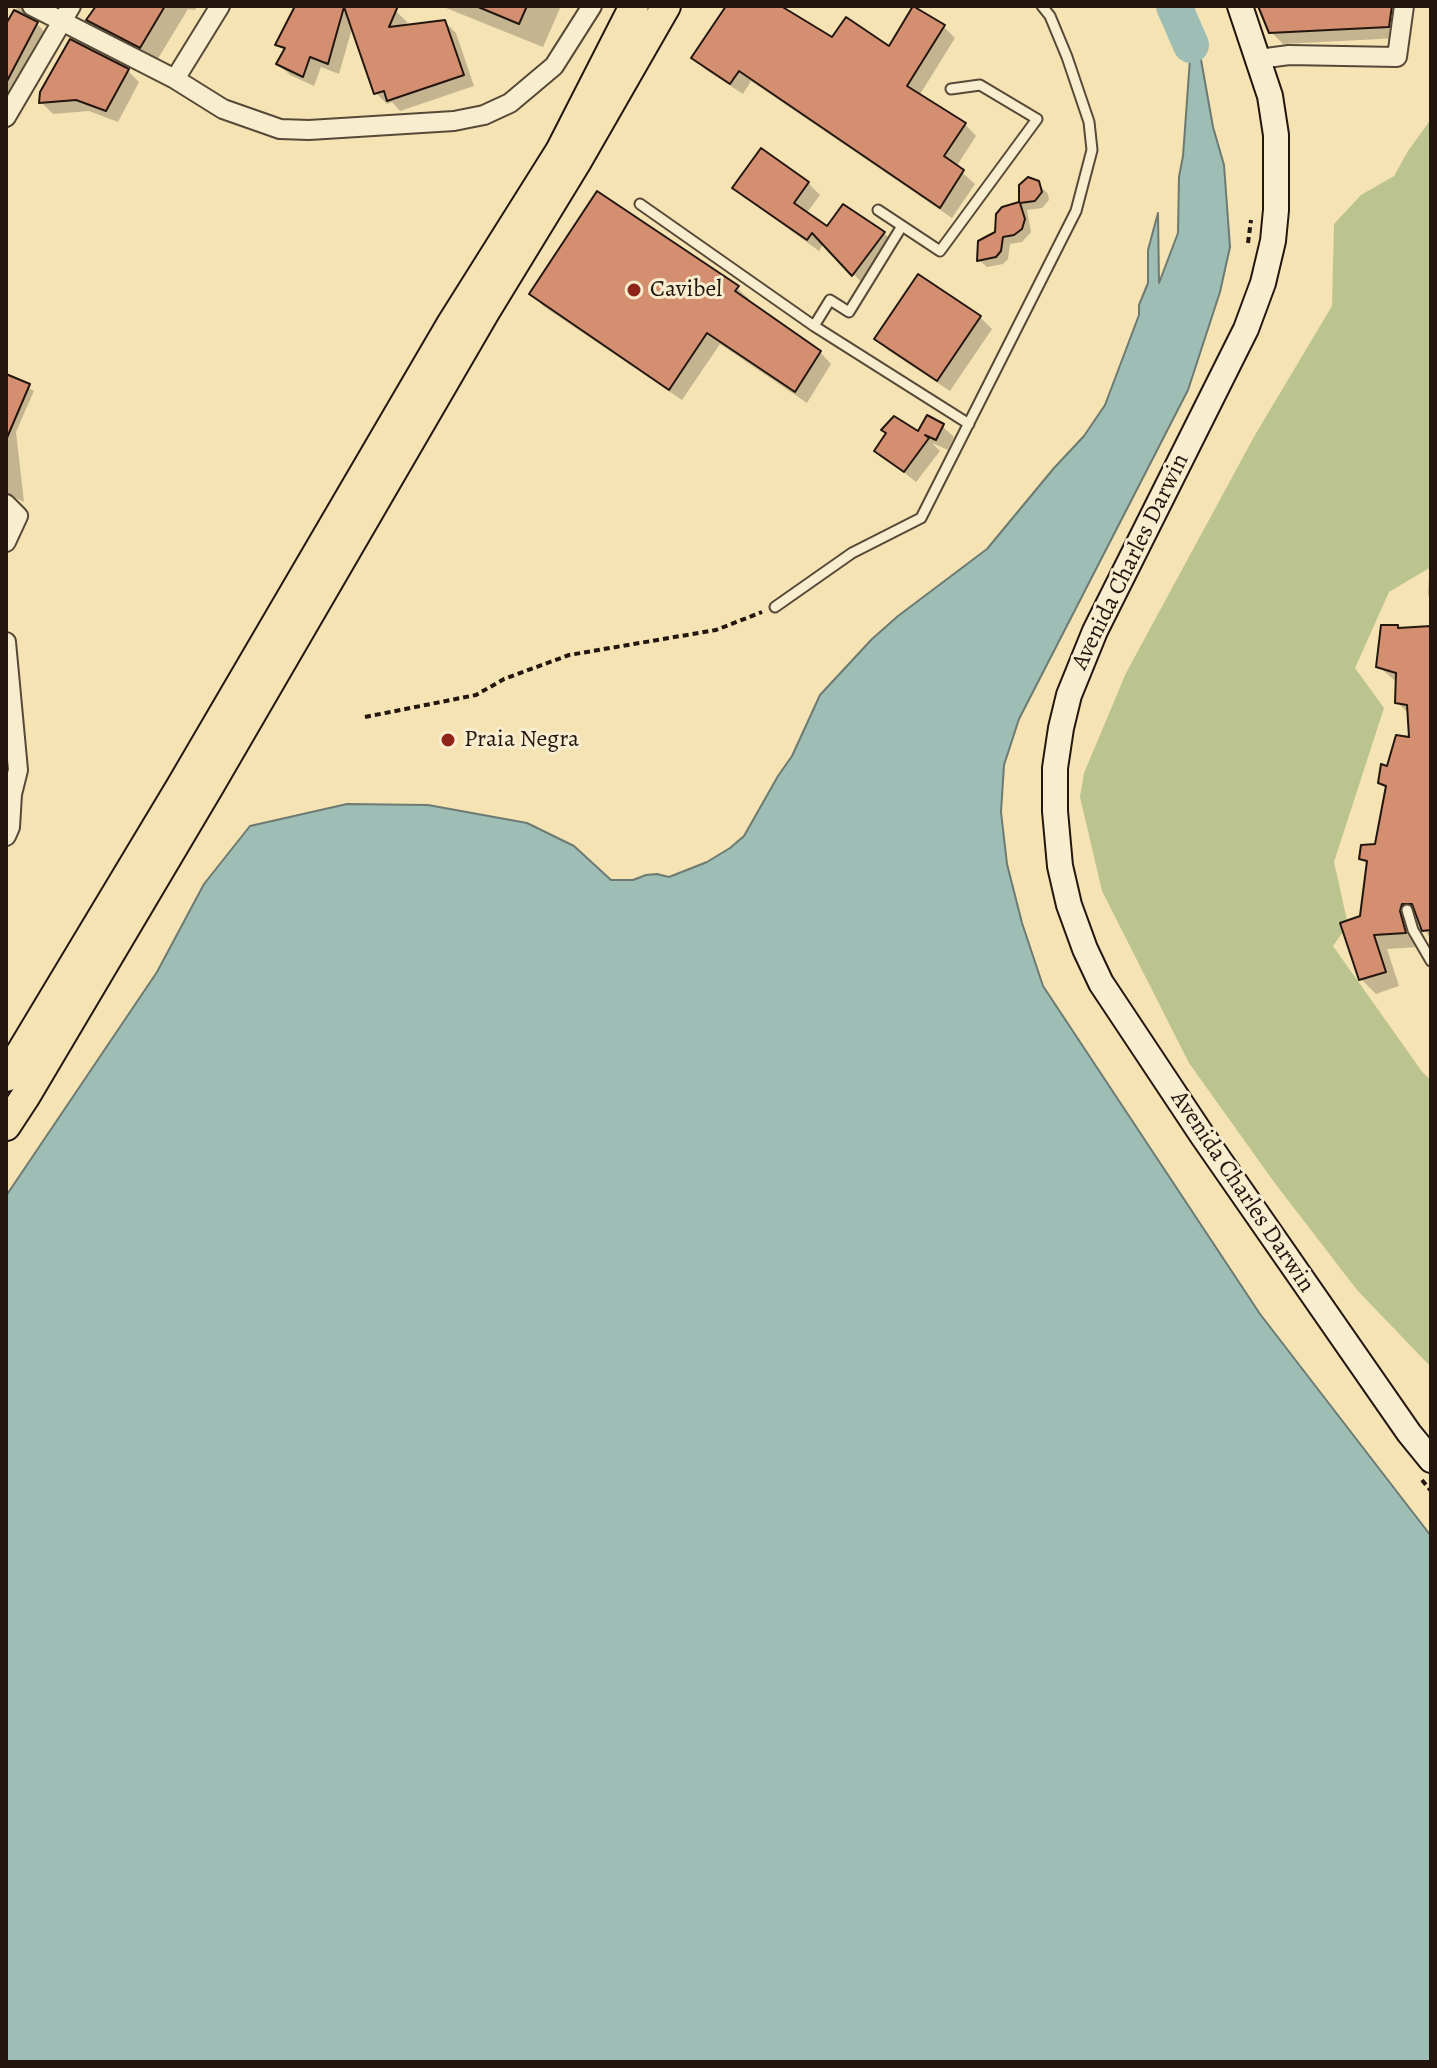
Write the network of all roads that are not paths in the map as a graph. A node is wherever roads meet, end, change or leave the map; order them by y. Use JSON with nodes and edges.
{"nodes":[{"id":1,"x":32,"y":6,"type":"edge"},
{"id":2,"x":220,"y":6,"type":"edge"},
{"id":3,"x":592,"y":6,"type":"edge"},
{"id":4,"x":634,"y":6,"type":"edge"},
{"id":5,"x":666,"y":6,"type":"edge"},
{"id":6,"x":1042,"y":6,"type":"edge"},
{"id":7,"x":1240,"y":6,"type":"edge"},
{"id":8,"x":1404,"y":6,"type":"edge"},
{"id":9,"x":66,"y":13,"type":"edge"},
{"id":10,"x":1259,"y":59,"type":"junction"},
{"id":11,"x":175,"y":79,"type":"junction"},
{"id":12,"x":951,"y":89,"type":"dead end"},
{"id":13,"x":6,"y":117,"type":"edge"},
{"id":14,"x":640,"y":204,"type":"dead end"},
{"id":15,"x":878,"y":210,"type":"dead end"},
{"id":16,"x":902,"y":226,"type":"junction"},
{"id":17,"x":814,"y":326,"type":"junction"},
{"id":18,"x":969,"y":424,"type":"junction"},
{"id":19,"x":6,"y":504,"type":"edge"},
{"id":20,"x":6,"y":542,"type":"edge"},
{"id":21,"x":775,"y":607,"type":"road end"},
{"id":22,"x":6,"y":642,"type":"edge"},
{"id":23,"x":6,"y":836,"type":"edge"},
{"id":24,"x":1407,"y":910,"type":"dead end"},
{"id":25,"x":1431,"y":961,"type":"edge"},
{"id":26,"x":6,"y":1077,"type":"edge"},
{"id":27,"x":6,"y":1126,"type":"edge"},
{"id":28,"x":1423,"y":1466,"type":"edge"}],
"edges":[{"from":1,"to":9,"type":"street"},
{"from":2,"to":11,"type":"street"},
{"from":3,"to":11,"type":"street"},
{"from":4,"to":26,"type":"main road"},
{"from":5,"to":27,"type":"main road"},
{"from":6,"to":18,"type":"lane"},
{"from":7,"to":10,"type":"main road","name":"Avenida Charles Darwin"},
{"from":8,"to":10,"type":"street"},
{"from":9,"to":11,"type":"street"},
{"from":9,"to":13,"type":"street"},
{"from":10,"to":28,"type":"main road","name":"Avenida Charles Darwin"},
{"from":12,"to":16,"type":"lane"},
{"from":14,"to":17,"type":"lane"},
{"from":15,"to":16,"type":"lane"},
{"from":16,"to":17,"type":"lane"},
{"from":17,"to":18,"type":"lane"},
{"from":18,"to":21,"type":"lane"},
{"from":19,"to":20,"type":"street"},
{"from":22,"to":23,"type":"street"},
{"from":24,"to":25,"type":"lane"}]}
